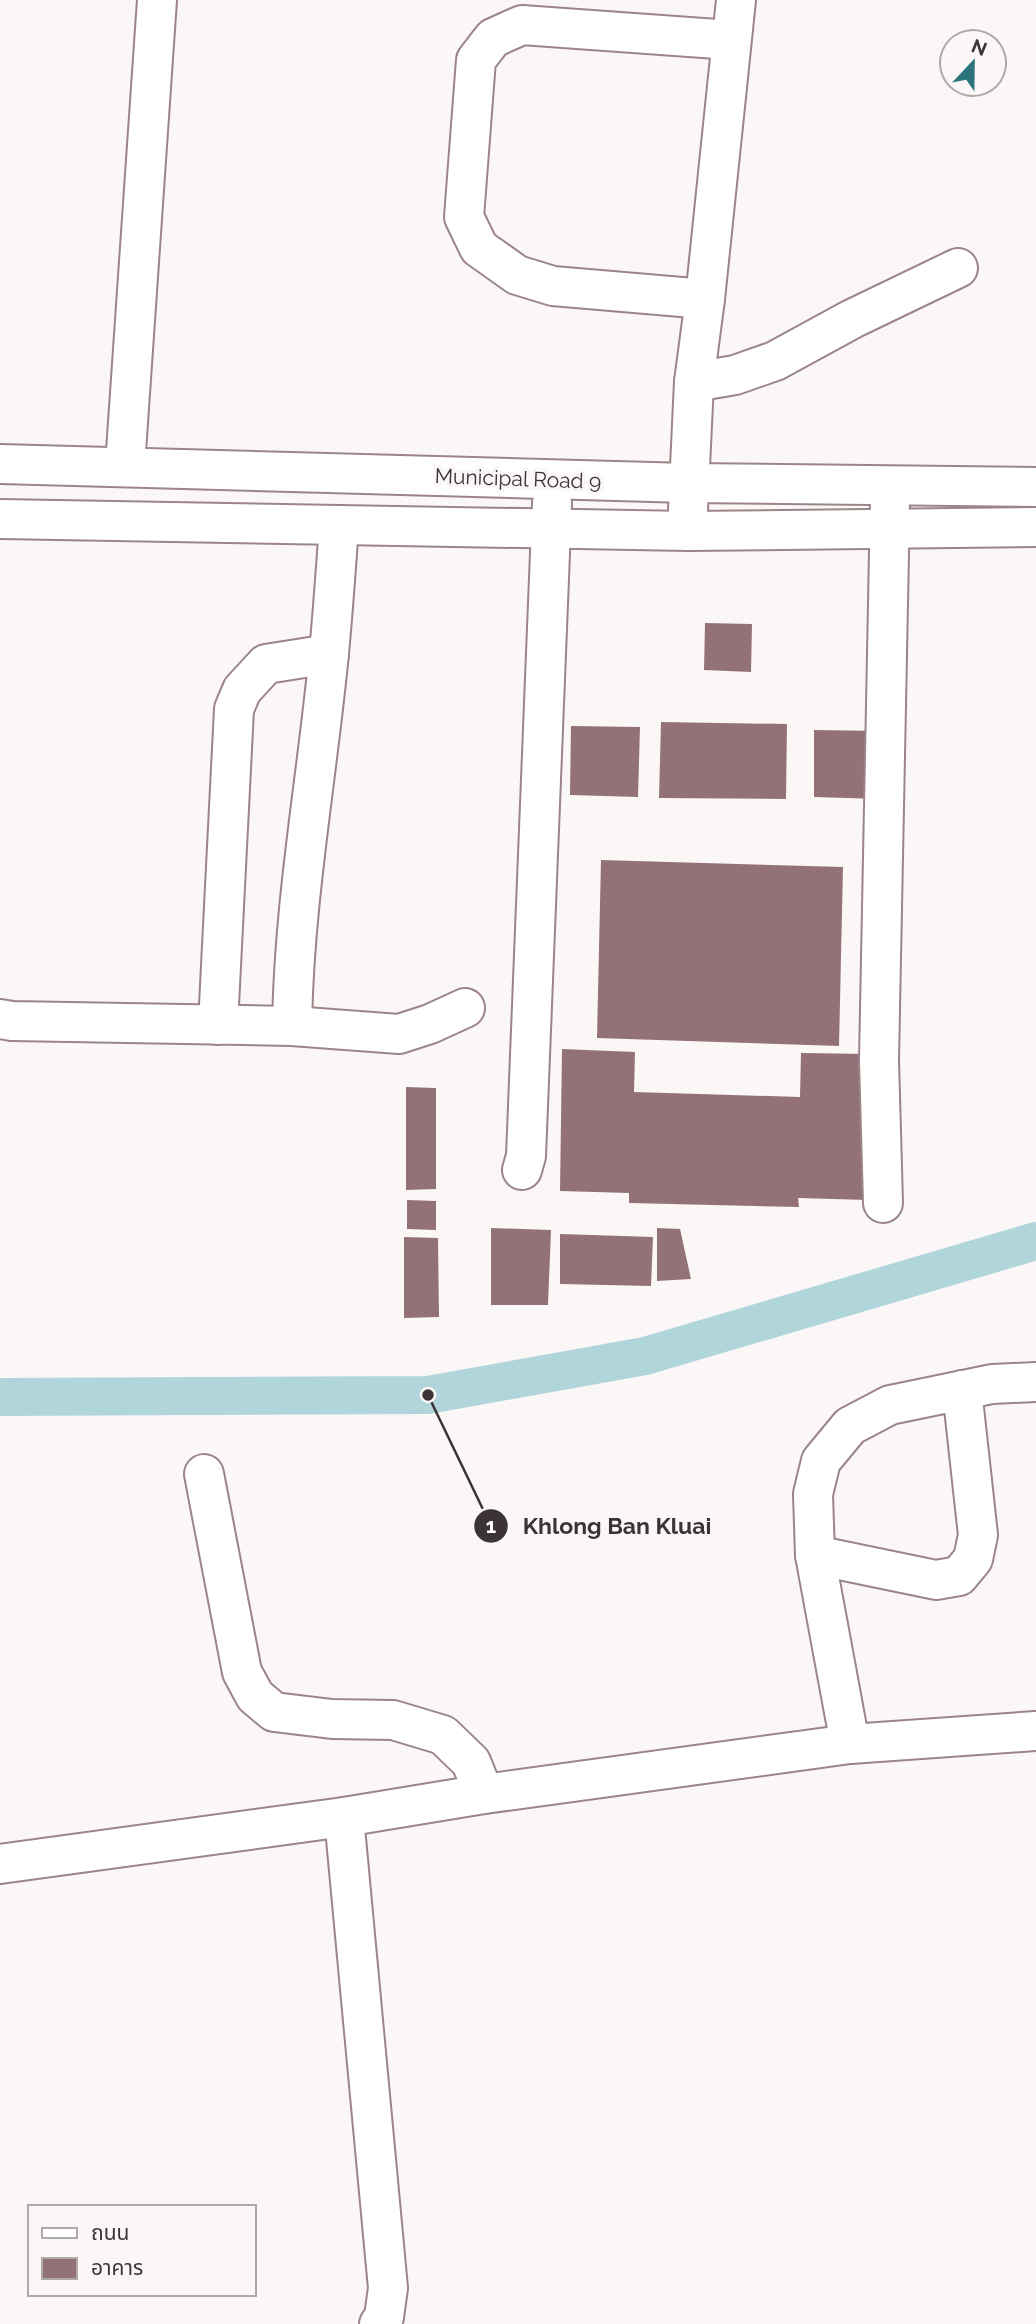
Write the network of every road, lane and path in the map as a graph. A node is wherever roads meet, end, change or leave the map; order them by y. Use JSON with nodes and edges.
{"nodes":[{"id":1,"x":157,"y":0,"type":"edge"},
{"id":2,"x":736,"y":0,"type":"edge"},
{"id":3,"x":732,"y":40,"type":"junction"},
{"id":4,"x":958,"y":268,"type":"dead end"},
{"id":5,"x":705,"y":299,"type":"junction"},
{"id":6,"x":694,"y":382,"type":"junction"},
{"id":7,"x":0,"y":464,"type":"edge"},
{"id":8,"x":125,"y":466,"type":"junction"},
{"id":9,"x":552,"y":480,"type":"junction"},
{"id":10,"x":688,"y":483,"type":"junction"},
{"id":11,"x":890,"y":486,"type":"junction"},
{"id":12,"x":1036,"y":487,"type":"edge"},
{"id":13,"x":0,"y":519,"type":"edge"},
{"id":14,"x":339,"y":525,"type":"junction"},
{"id":15,"x":1036,"y":527,"type":"edge"},
{"id":16,"x":550,"y":528,"type":"junction"},
{"id":17,"x":890,"y":528,"type":"junction"},
{"id":18,"x":688,"y":531,"type":"junction"},
{"id":19,"x":329,"y":654,"type":"junction"},
{"id":20,"x":465,"y":1008,"type":"dead end"},
{"id":21,"x":0,"y":1019,"type":"edge"},
{"id":22,"x":218,"y":1025,"type":"junction"},
{"id":23,"x":292,"y":1026,"type":"junction"},
{"id":24,"x":522,"y":1170,"type":"dead end"},
{"id":25,"x":883,"y":1203,"type":"dead end"},
{"id":26,"x":1036,"y":1382,"type":"edge"},
{"id":27,"x":962,"y":1390,"type":"junction"},
{"id":28,"x":204,"y":1474,"type":"dead end"},
{"id":29,"x":815,"y":1555,"type":"junction"},
{"id":30,"x":1036,"y":1731,"type":"edge"},
{"id":31,"x":850,"y":1744,"type":"junction"},
{"id":32,"x":484,"y":1794,"type":"junction"},
{"id":33,"x":344,"y":1817,"type":"junction"},
{"id":34,"x":0,"y":1864,"type":"edge"},
{"id":35,"x":379,"y":2324,"type":"edge"}],
"edges":[{"from":1,"to":8,"type":"street"},
{"from":2,"to":3,"type":"street"},
{"from":3,"to":5,"type":"street"},
{"from":3,"to":5,"type":"street"},
{"from":4,"to":6,"type":"street"},
{"from":5,"to":6,"type":"street"},
{"from":6,"to":10,"type":"street"},
{"from":7,"to":8,"type":"street","name":"Municipal Road 9"},
{"from":8,"to":9,"type":"street","name":"Municipal Road 9"},
{"from":9,"to":10,"type":"street","name":"Municipal Road 9"},
{"from":9,"to":16,"type":"street"},
{"from":10,"to":11,"type":"street","name":"Municipal Road 9"},
{"from":10,"to":18,"type":"street"},
{"from":11,"to":12,"type":"street","name":"Municipal Road 9"},
{"from":11,"to":17,"type":"street"},
{"from":13,"to":14,"type":"street"},
{"from":14,"to":16,"type":"street"},
{"from":14,"to":19,"type":"street"},
{"from":15,"to":17,"type":"street"},
{"from":16,"to":18,"type":"street"},
{"from":16,"to":24,"type":"street"},
{"from":17,"to":18,"type":"street"},
{"from":17,"to":25,"type":"street"},
{"from":19,"to":22,"type":"street"},
{"from":19,"to":23,"type":"street"},
{"from":20,"to":23,"type":"street"},
{"from":21,"to":22,"type":"street"},
{"from":22,"to":23,"type":"street"},
{"from":26,"to":27,"type":"street"},
{"from":27,"to":29,"type":"street"},
{"from":27,"to":29,"type":"street"},
{"from":28,"to":32,"type":"street"},
{"from":29,"to":31,"type":"street"},
{"from":30,"to":31,"type":"street"},
{"from":31,"to":32,"type":"street"},
{"from":32,"to":33,"type":"street"},
{"from":33,"to":34,"type":"street"},
{"from":33,"to":35,"type":"street"}]}
